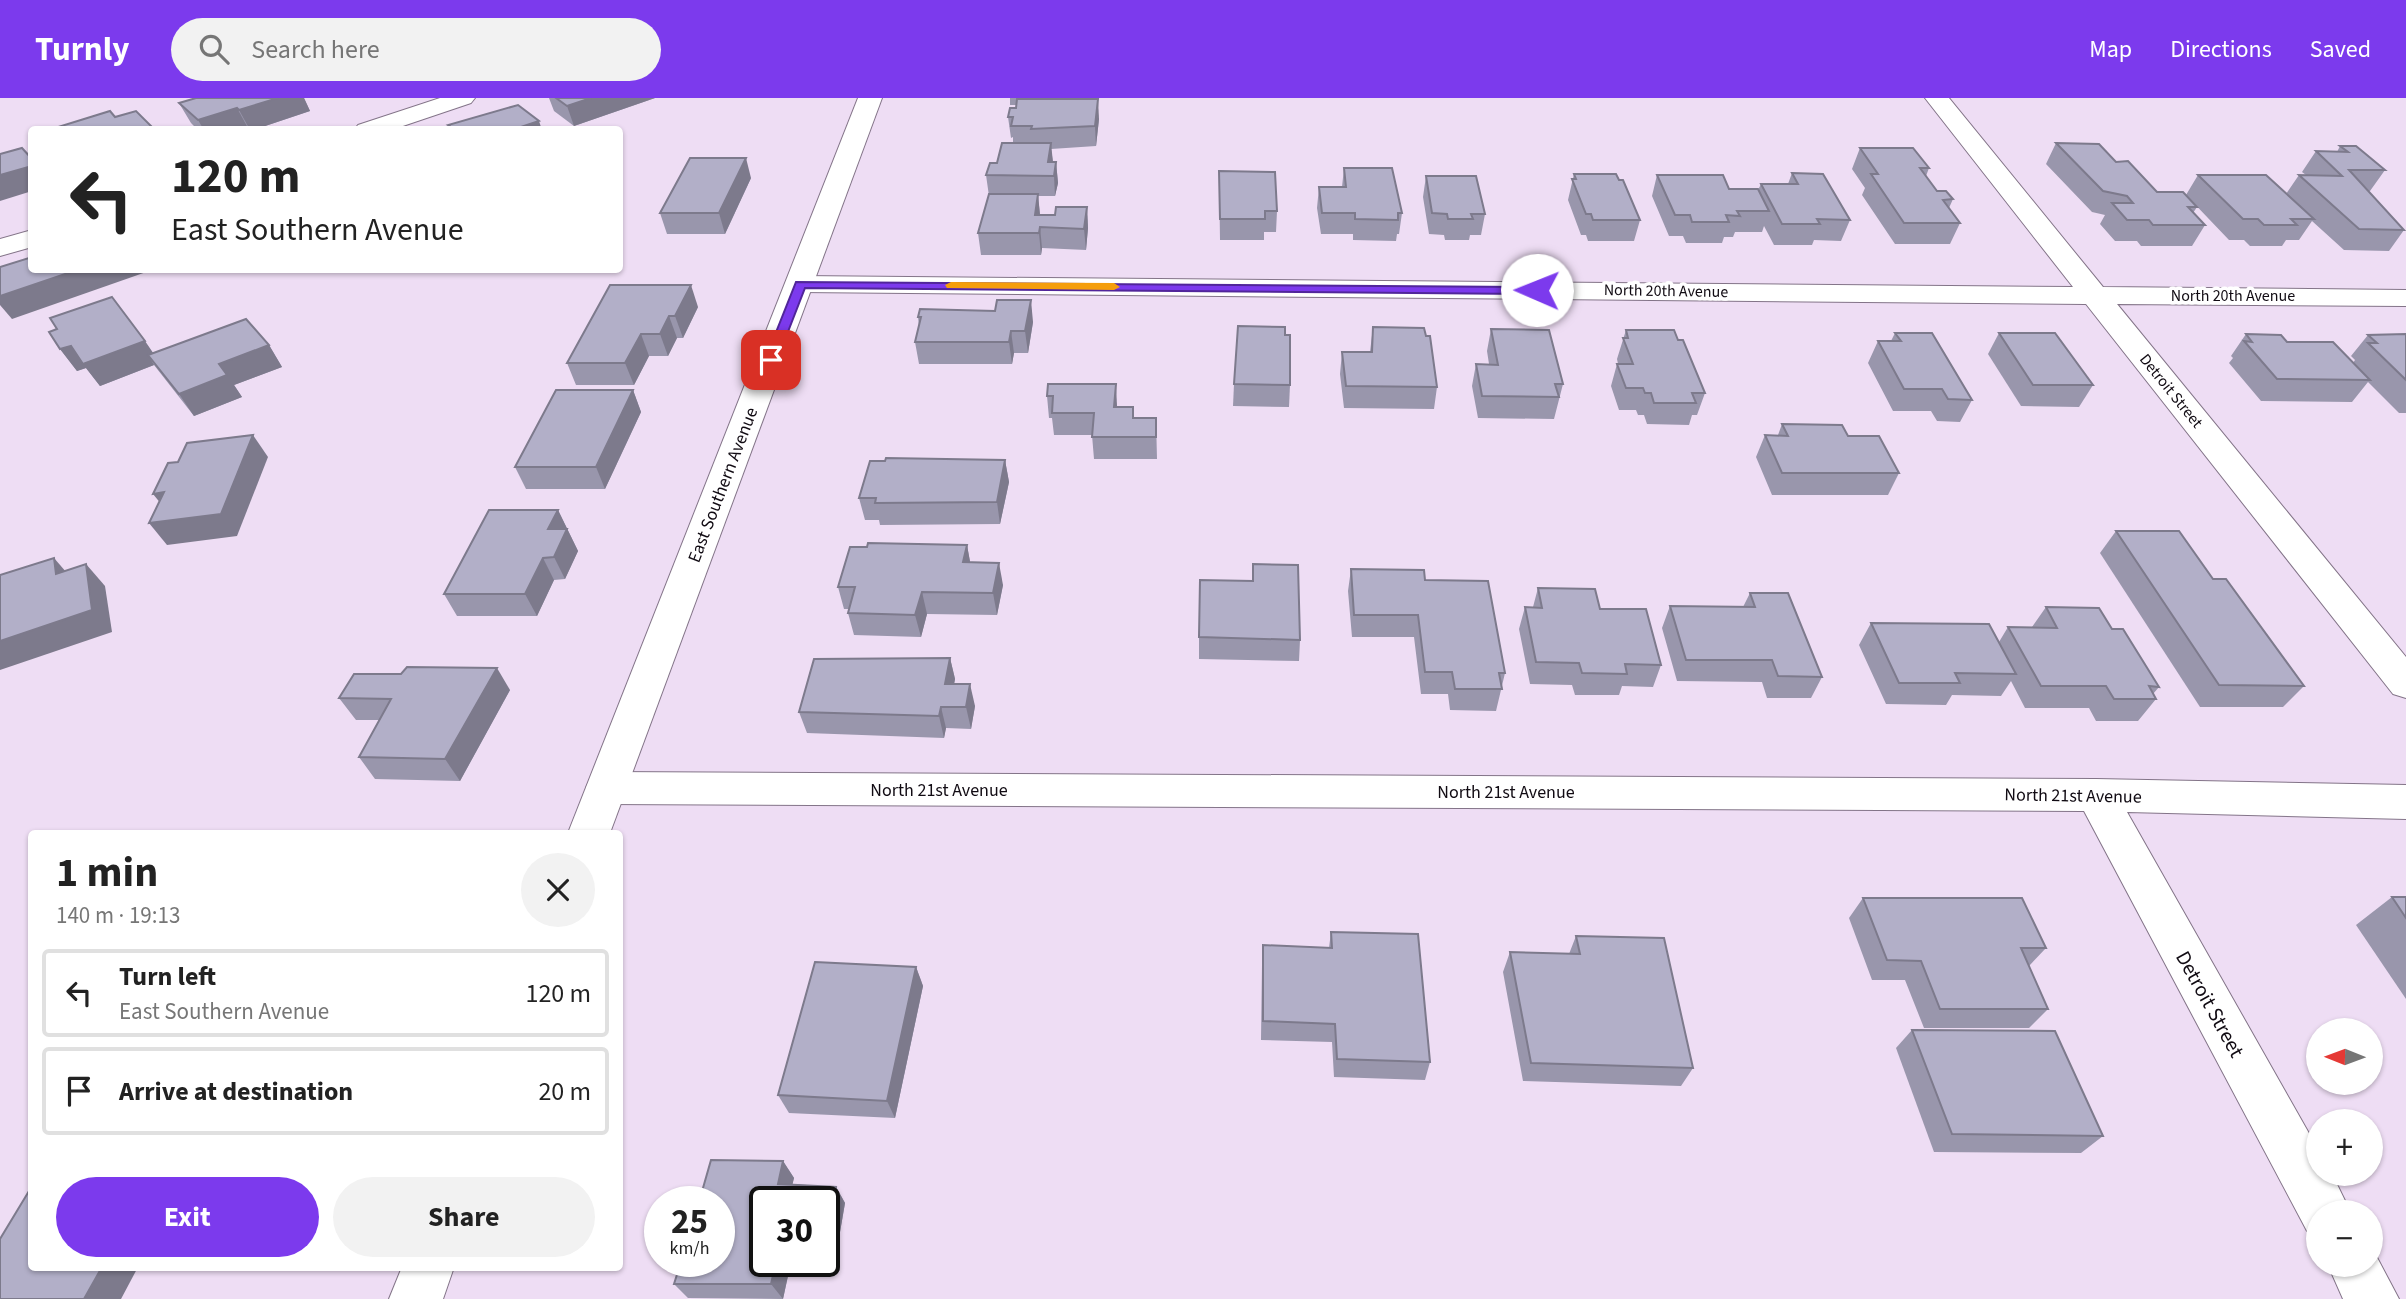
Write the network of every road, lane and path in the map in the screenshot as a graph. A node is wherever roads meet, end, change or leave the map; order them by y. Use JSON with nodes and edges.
{"nodes":[{"id":1,"x":463,"y":98,"type":"edge"},
{"id":2,"x":870,"y":98,"type":"edge"},
{"id":3,"x":1937,"y":98,"type":"edge"},
{"id":4,"x":378,"y":126,"type":"edge"},
{"id":5,"x":28,"y":239,"type":"edge"},
{"id":6,"x":0,"y":248,"type":"edge"},
{"id":7,"x":800,"y":284,"type":"junction"},
{"id":8,"x":2093,"y":295,"type":"junction"},
{"id":9,"x":2406,"y":298,"type":"edge"},
{"id":10,"x":2406,"y":684,"type":"edge"},
{"id":11,"x":606,"y":788,"type":"junction"},
{"id":12,"x":2095,"y":795,"type":"junction"},
{"id":13,"x":2406,"y":802,"type":"edge"},
{"id":14,"x":590,"y":830,"type":"edge"},
{"id":15,"x":2318,"y":1200,"type":"edge"},
{"id":16,"x":426,"y":1271,"type":"edge"},
{"id":17,"x":2360,"y":1277,"type":"edge"},
{"id":18,"x":416,"y":1299,"type":"edge"},
{"id":19,"x":2372,"y":1299,"type":"edge"}],
"edges":[{"from":1,"to":4,"type":"street"},
{"from":2,"to":7,"type":"street","name":"East Southern Avenue"},
{"from":3,"to":8,"type":"street","name":"Detroit Street"},
{"from":5,"to":6,"type":"street"},
{"from":7,"to":8,"type":"street","name":"North 20th Avenue"},
{"from":7,"to":11,"type":"street","name":"East Southern Avenue"},
{"from":8,"to":9,"type":"street","name":"North 20th Avenue"},
{"from":8,"to":10,"type":"street","name":"Detroit Street"},
{"from":11,"to":12,"type":"street","name":"North 21st Avenue"},
{"from":11,"to":14,"type":"street","name":"East Southern Avenue"},
{"from":12,"to":13,"type":"street","name":"North 21st Avenue"},
{"from":12,"to":15,"type":"street","name":"Detroit Street"},
{"from":16,"to":18,"type":"street"},
{"from":17,"to":19,"type":"street"}]}
